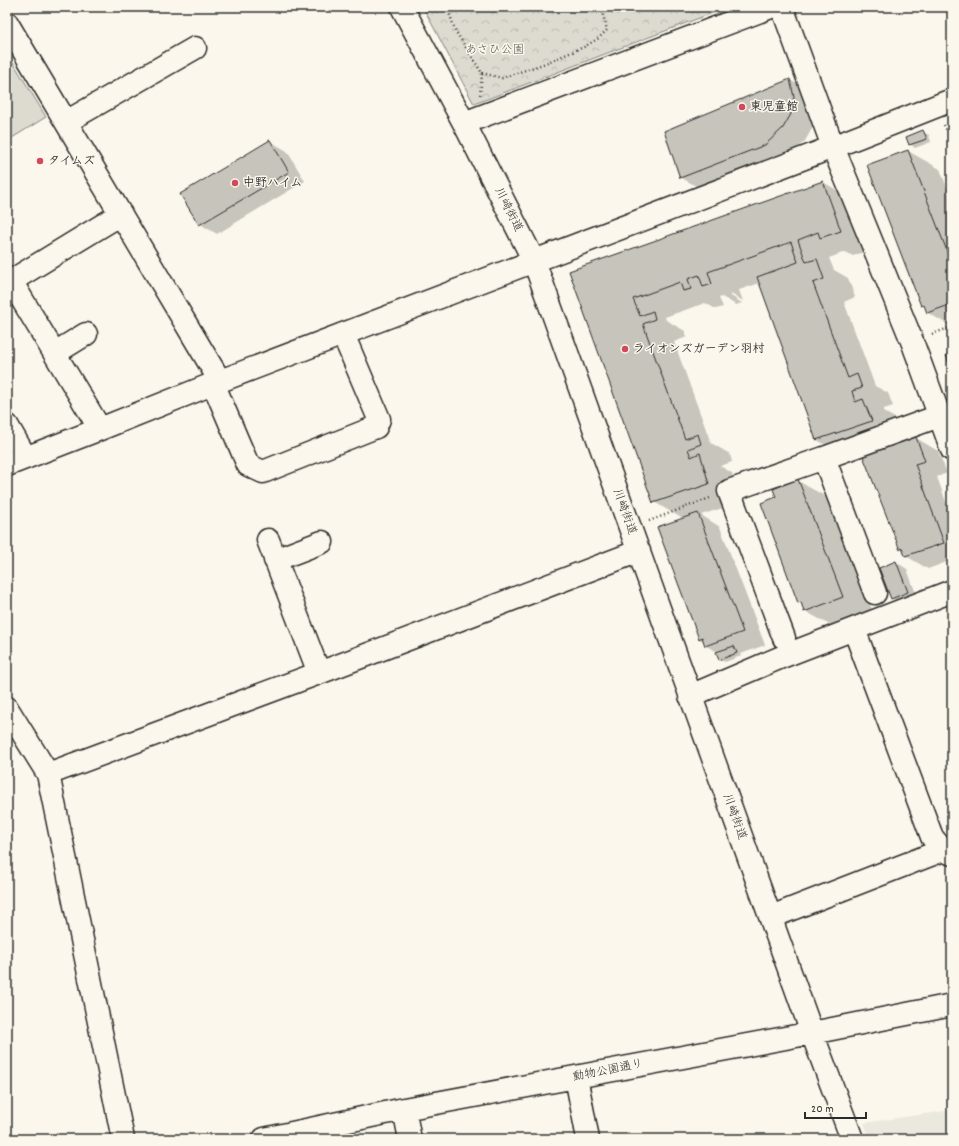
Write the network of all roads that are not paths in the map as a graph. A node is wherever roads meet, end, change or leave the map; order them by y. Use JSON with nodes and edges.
{"nodes":[{"id":1,"x":402,"y":7,"type":"edge"},
{"id":2,"x":771,"y":7,"type":"edge"},
{"id":3,"x":782,"y":7,"type":"edge"},
{"id":4,"x":7,"y":23,"type":"edge"},
{"id":5,"x":195,"y":48,"type":"dead end"},
{"id":6,"x":952,"y":100,"type":"edge"},
{"id":7,"x":66,"y":122,"type":"junction"},
{"id":8,"x":464,"y":123,"type":"junction"},
{"id":9,"x":833,"y":147,"type":"junction"},
{"id":10,"x":121,"y":214,"type":"junction"},
{"id":11,"x":534,"y":261,"type":"junction"},
{"id":12,"x":86,"y":334,"type":"dead end"},
{"id":13,"x":343,"y":334,"type":"junction"},
{"id":14,"x":54,"y":353,"type":"junction"},
{"id":15,"x":217,"y":382,"type":"junction"},
{"id":16,"x":939,"y":416,"type":"junction"},
{"id":17,"x":7,"y":425,"type":"edge"},
{"id":18,"x":100,"y":430,"type":"junction"},
{"id":19,"x":952,"y":450,"type":"edge"},
{"id":20,"x":824,"y":458,"type":"junction"},
{"id":21,"x":16,"y":461,"type":"edge"},
{"id":22,"x":268,"y":540,"type":"dead end"},
{"id":23,"x":322,"y":542,"type":"dead end"},
{"id":24,"x":639,"y":551,"type":"junction"},
{"id":25,"x":275,"y":560,"type":"junction"},
{"id":26,"x":952,"y":591,"type":"edge"},
{"id":27,"x":875,"y":593,"type":"dead end"},
{"id":28,"x":854,"y":629,"type":"junction"},
{"id":29,"x":784,"y":638,"type":"dead end"},
{"id":30,"x":319,"y":673,"type":"junction"},
{"id":31,"x":690,"y":696,"type":"junction"},
{"id":32,"x":7,"y":708,"type":"edge"},
{"id":33,"x":48,"y":774,"type":"junction"},
{"id":34,"x":948,"y":852,"type":"edge"},
{"id":35,"x":771,"y":917,"type":"junction"},
{"id":36,"x":952,"y":1005,"type":"edge"},
{"id":37,"x":812,"y":1033,"type":"junction"},
{"id":38,"x":576,"y":1077,"type":"junction"},
{"id":39,"x":404,"y":1109,"type":"junction"},
{"id":40,"x":123,"y":1139,"type":"edge"},
{"id":41,"x":264,"y":1139,"type":"edge"},
{"id":42,"x":410,"y":1139,"type":"edge"},
{"id":43,"x":588,"y":1139,"type":"edge"},
{"id":44,"x":852,"y":1139,"type":"edge"}],
"edges":[{"from":1,"to":8,"type":"street","name":"川崎街道"},
{"from":2,"to":8,"type":"street"},
{"from":3,"to":9,"type":"street"},
{"from":4,"to":7,"type":"street"},
{"from":5,"to":7,"type":"street"},
{"from":6,"to":9,"type":"street"},
{"from":7,"to":10,"type":"street"},
{"from":8,"to":11,"type":"street","name":"川崎街道"},
{"from":9,"to":11,"type":"street"},
{"from":9,"to":16,"type":"street"},
{"from":10,"to":14,"type":"street"},
{"from":10,"to":15,"type":"street"},
{"from":11,"to":13,"type":"street"},
{"from":11,"to":24,"type":"street","name":"川崎街道"},
{"from":12,"to":14,"type":"street"},
{"from":13,"to":15,"type":"street"},
{"from":13,"to":15,"type":"street"},
{"from":14,"to":18,"type":"street"},
{"from":15,"to":18,"type":"street"},
{"from":16,"to":19,"type":"street"},
{"from":16,"to":20,"type":"street"},
{"from":17,"to":21,"type":"street"},
{"from":18,"to":21,"type":"street"},
{"from":20,"to":27,"type":"street"},
{"from":20,"to":29,"type":"street"},
{"from":22,"to":25,"type":"street"},
{"from":23,"to":25,"type":"street"},
{"from":24,"to":30,"type":"street"},
{"from":24,"to":31,"type":"street","name":"川崎街道"},
{"from":25,"to":30,"type":"street"},
{"from":26,"to":28,"type":"street"},
{"from":28,"to":31,"type":"street"},
{"from":28,"to":34,"type":"street"},
{"from":30,"to":33,"type":"street"},
{"from":31,"to":35,"type":"street","name":"川崎街道"},
{"from":32,"to":33,"type":"street"},
{"from":33,"to":40,"type":"street"},
{"from":34,"to":35,"type":"street"},
{"from":35,"to":37,"type":"street","name":"川崎街道"},
{"from":36,"to":37,"type":"street","name":"動物公園通り"},
{"from":37,"to":38,"type":"street","name":"動物公園通り"},
{"from":37,"to":44,"type":"street","name":"川崎街道"},
{"from":38,"to":39,"type":"street","name":"動物公園通り"},
{"from":38,"to":43,"type":"street"},
{"from":39,"to":41,"type":"street","name":"動物公園通り"},
{"from":39,"to":42,"type":"street"}]}
